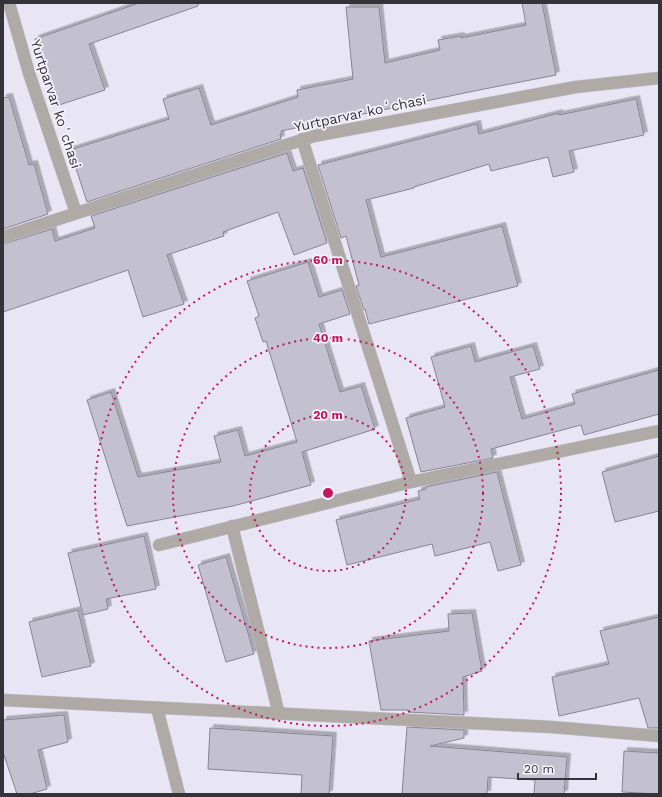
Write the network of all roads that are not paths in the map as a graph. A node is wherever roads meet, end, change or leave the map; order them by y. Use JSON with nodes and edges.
{"nodes":[{"id":1,"x":9,"y":3,"type":"edge"},
{"id":2,"x":659,"y":78,"type":"edge"},
{"id":3,"x":302,"y":139,"type":"junction"},
{"id":4,"x":76,"y":213,"type":"junction"},
{"id":5,"x":3,"y":237,"type":"edge"},
{"id":6,"x":659,"y":431,"type":"edge"},
{"id":7,"x":411,"y":482,"type":"junction"},
{"id":8,"x":232,"y":526,"type":"junction"},
{"id":9,"x":159,"y":545,"type":"dead end"},
{"id":10,"x":3,"y":700,"type":"edge"},
{"id":11,"x":157,"y":708,"type":"junction"},
{"id":12,"x":279,"y":714,"type":"junction"},
{"id":13,"x":659,"y":736,"type":"edge"},
{"id":14,"x":179,"y":794,"type":"edge"}],
"edges":[{"from":1,"to":4,"type":"street","name":"Yurtparvar koʻchasi"},
{"from":2,"to":3,"type":"street","name":"Yurtparvar koʻchasi"},
{"from":3,"to":4,"type":"street","name":"Yurtparvar koʻchasi"},
{"from":3,"to":7,"type":"street"},
{"from":4,"to":5,"type":"street","name":"Yurtparvar koʻchasi"},
{"from":6,"to":7,"type":"street"},
{"from":7,"to":8,"type":"street"},
{"from":8,"to":9,"type":"street"},
{"from":8,"to":12,"type":"street"},
{"from":10,"to":11,"type":"street"},
{"from":11,"to":12,"type":"street"},
{"from":11,"to":14,"type":"street"},
{"from":12,"to":13,"type":"street"}]}
